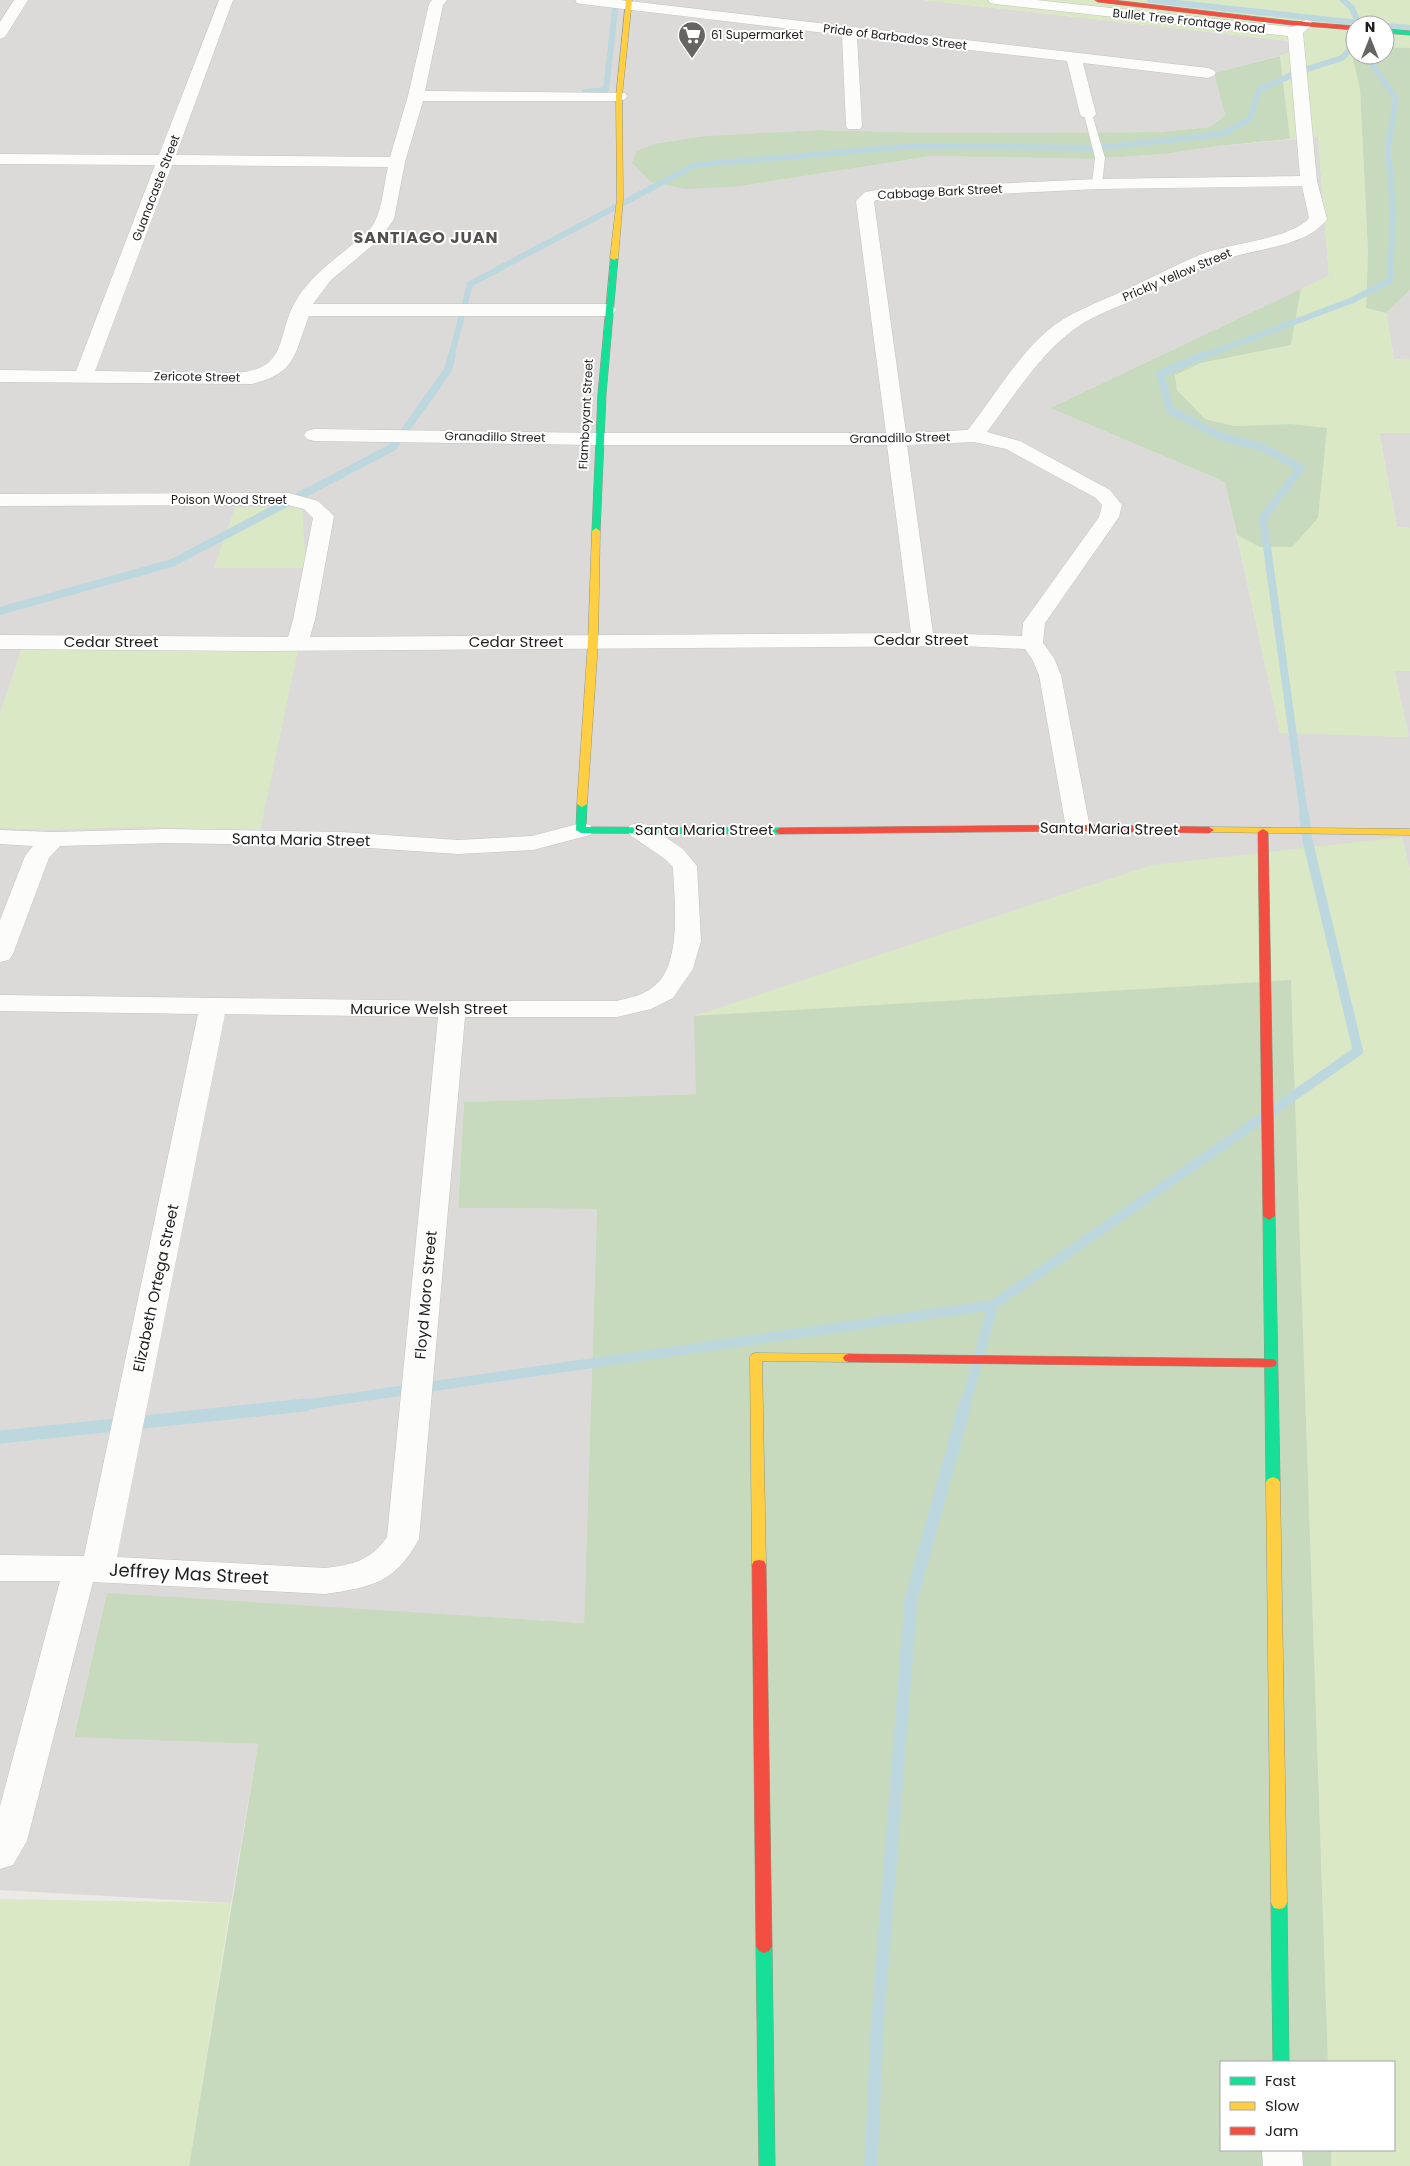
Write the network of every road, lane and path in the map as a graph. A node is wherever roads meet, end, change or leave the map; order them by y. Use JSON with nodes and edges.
{"nodes":[{"id":1,"x":21,"y":0,"type":"edge"},
{"id":2,"x":226,"y":0,"type":"edge"},
{"id":3,"x":440,"y":0,"type":"edge"},
{"id":4,"x":582,"y":0,"type":"edge"},
{"id":5,"x":995,"y":0,"type":"edge"},
{"id":6,"x":1098,"y":0,"type":"edge"},
{"id":7,"x":628,"y":3,"type":"edge"},
{"id":8,"x":1300,"y":28,"type":"junction"},
{"id":9,"x":1345,"y":28,"type":"edge"},
{"id":10,"x":849,"y":32,"type":"junction"},
{"id":11,"x":1395,"y":32,"type":"edge"},
{"id":12,"x":1410,"y":33,"type":"edge"},
{"id":13,"x":0,"y":34,"type":"edge"},
{"id":14,"x":1074,"y":57,"type":"junction"},
{"id":15,"x":1208,"y":73,"type":"dead end"},
{"id":16,"x":416,"y":96,"type":"junction"},
{"id":17,"x":619,"y":96,"type":"junction"},
{"id":18,"x":1088,"y":114,"type":"joint"},
{"id":19,"x":854,"y":126,"type":"dead end"},
{"id":20,"x":0,"y":159,"type":"edge"},
{"id":21,"x":166,"y":162,"type":"junction"},
{"id":22,"x":397,"y":162,"type":"junction"},
{"id":23,"x":1309,"y":181,"type":"junction"},
{"id":24,"x":1097,"y":184,"type":"junction"},
{"id":25,"x":302,"y":310,"type":"junction"},
{"id":26,"x":607,"y":310,"type":"junction"},
{"id":27,"x":0,"y":376,"type":"edge"},
{"id":28,"x":84,"y":376,"type":"junction"},
{"id":29,"x":314,"y":435,"type":"dead end"},
{"id":30,"x":974,"y":436,"type":"junction"},
{"id":31,"x":598,"y":439,"type":"junction"},
{"id":32,"x":896,"y":439,"type":"junction"},
{"id":33,"x":0,"y":500,"type":"edge"},
{"id":34,"x":923,"y":639,"type":"junction"},
{"id":35,"x":0,"y":642,"type":"edge"},
{"id":36,"x":593,"y":642,"type":"junction"},
{"id":37,"x":1032,"y":643,"type":"junction"},
{"id":38,"x":296,"y":644,"type":"junction"},
{"id":39,"x":1078,"y":828,"type":"junction"},
{"id":40,"x":581,"y":830,"type":"junction"},
{"id":41,"x":639,"y":830,"type":"junction"},
{"id":42,"x":1263,"y":832,"type":"junction"},
{"id":43,"x":1410,"y":832,"type":"edge"},
{"id":44,"x":0,"y":837,"type":"edge"},
{"id":45,"x":53,"y":839,"type":"junction"},
{"id":46,"x":0,"y":954,"type":"edge"},
{"id":47,"x":0,"y":1003,"type":"edge"},
{"id":48,"x":213,"y":1007,"type":"junction"},
{"id":49,"x":452,"y":1010,"type":"junction"},
{"id":50,"x":1270,"y":1363,"type":"junction"},
{"id":51,"x":0,"y":1568,"type":"edge"},
{"id":52,"x":89,"y":1568,"type":"junction"},
{"id":53,"x":376,"y":1569,"type":"joint"},
{"id":54,"x":0,"y":1854,"type":"edge"},
{"id":55,"x":1281,"y":2061,"type":"edge"},
{"id":56,"x":1282,"y":2151,"type":"edge"},
{"id":57,"x":767,"y":2166,"type":"edge"},
{"id":58,"x":1282,"y":2166,"type":"edge"}],
"edges":[{"from":1,"to":13,"type":"street"},
{"from":2,"to":21,"type":"street","name":"Guanacaste Street"},
{"from":3,"to":16,"type":"street","name":"Zericote Street"},
{"from":4,"to":7,"type":"street","name":"Pride of Barbados Street"},
{"from":5,"to":8,"type":"street","name":"Bullet Tree Frontage Road"},
{"from":6,"to":8,"type":"street"},
{"from":7,"to":10,"type":"street","name":"Pride of Barbados Street"},
{"from":7,"to":17,"type":"street","name":"Flamboyant Street"},
{"from":8,"to":9,"type":"street"},
{"from":8,"to":23,"type":"street","name":"Prickly Yellow Street"},
{"from":10,"to":14,"type":"street","name":"Pride of Barbados Street"},
{"from":10,"to":19,"type":"street"},
{"from":11,"to":12,"type":"street"},
{"from":14,"to":15,"type":"street","name":"Pride of Barbados Street"},
{"from":14,"to":18,"type":"street"},
{"from":16,"to":17,"type":"street"},
{"from":16,"to":22,"type":"street","name":"Zericote Street"},
{"from":17,"to":26,"type":"street","name":"Flamboyant Street"},
{"from":18,"to":24,"type":"lane"},
{"from":20,"to":21,"type":"street"},
{"from":21,"to":22,"type":"street"},
{"from":21,"to":28,"type":"street","name":"Guanacaste Street"},
{"from":22,"to":25,"type":"street","name":"Zericote Street"},
{"from":23,"to":24,"type":"street","name":"Cabbage Bark Street"},
{"from":23,"to":30,"type":"street","name":"Prickly Yellow Street"},
{"from":24,"to":32,"type":"street","name":"Cabbage Bark Street"},
{"from":25,"to":26,"type":"street"},
{"from":25,"to":28,"type":"street","name":"Zericote Street"},
{"from":26,"to":31,"type":"street","name":"Flamboyant Street"},
{"from":27,"to":28,"type":"street","name":"Zericote Street"},
{"from":29,"to":31,"type":"street","name":"Granadillo Street"},
{"from":30,"to":32,"type":"street","name":"Granadillo Street"},
{"from":30,"to":37,"type":"street","name":"Granadillo Street"},
{"from":31,"to":32,"type":"street","name":"Granadillo Street"},
{"from":31,"to":36,"type":"street","name":"Flamboyant Street"},
{"from":32,"to":34,"type":"street","name":"Cabbage Bark Street"},
{"from":33,"to":38,"type":"street","name":"Poison Wood Street"},
{"from":34,"to":36,"type":"street","name":"Cedar Street"},
{"from":34,"to":37,"type":"street","name":"Cedar Street"},
{"from":35,"to":38,"type":"street","name":"Cedar Street"},
{"from":36,"to":38,"type":"street","name":"Cedar Street"},
{"from":36,"to":40,"type":"street","name":"Flamboyant Street"},
{"from":37,"to":39,"type":"street"},
{"from":39,"to":41,"type":"street","name":"Santa Maria Street"},
{"from":39,"to":42,"type":"street","name":"Santa Maria Street"},
{"from":40,"to":41,"type":"street","name":"Santa Maria Street"},
{"from":40,"to":45,"type":"street","name":"Santa Maria Street"},
{"from":41,"to":49,"type":"street","name":"Maurice Welsh Street"},
{"from":42,"to":43,"type":"street","name":"Santa Maria Street"},
{"from":42,"to":50,"type":"street"},
{"from":44,"to":45,"type":"street","name":"Santa Maria Street"},
{"from":45,"to":46,"type":"street"},
{"from":47,"to":48,"type":"street","name":"Maurice Welsh Street"},
{"from":48,"to":49,"type":"street","name":"Maurice Welsh Street"},
{"from":48,"to":52,"type":"street","name":"Elizabeth Ortega Street"},
{"from":49,"to":53,"type":"street","name":"Floyd Moro Street"},
{"from":50,"to":55,"type":"street"},
{"from":50,"to":57,"type":"street"},
{"from":51,"to":52,"type":"street","name":"Jeffrey Mas Street"},
{"from":52,"to":53,"type":"street","name":"Jeffrey Mas Street"},
{"from":52,"to":54,"type":"street","name":"Elizabeth Ortega Street"},
{"from":56,"to":58,"type":"street"}]}
